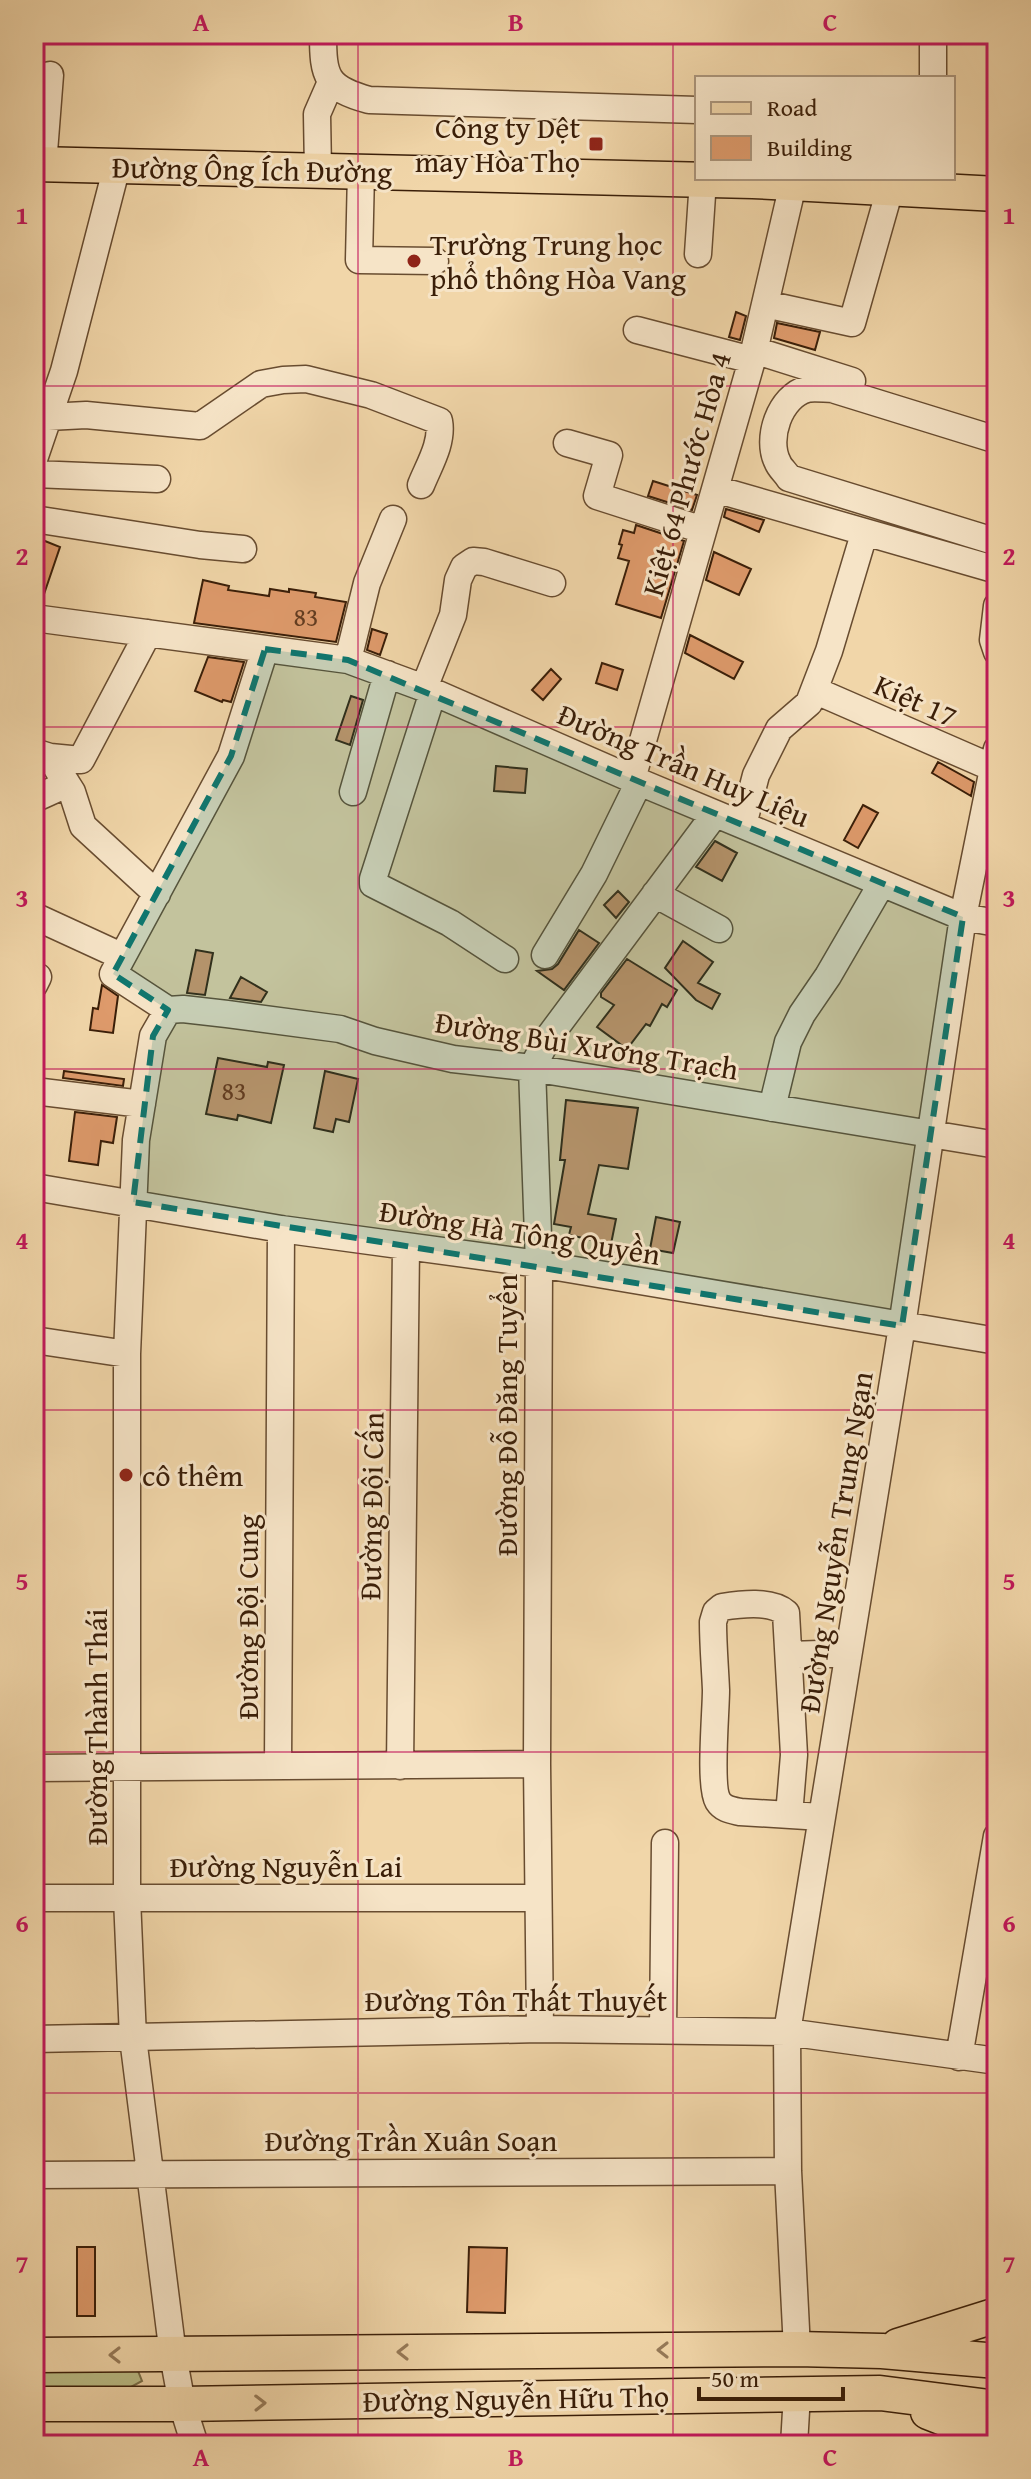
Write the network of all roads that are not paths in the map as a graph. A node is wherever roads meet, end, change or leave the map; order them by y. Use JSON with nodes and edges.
{"nodes":[{"id":1,"x":323,"y":34,"type":"edge"},
{"id":2,"x":933,"y":34,"type":"edge"},
{"id":3,"x":50,"y":75,"type":"dead end"},
{"id":4,"x":933,"y":76,"type":"edge"},
{"id":5,"x":331,"y":82,"type":"junction"},
{"id":6,"x":695,"y":110,"type":"edge"},
{"id":7,"x":38,"y":164,"type":"edge"},
{"id":8,"x":117,"y":166,"type":"junction"},
{"id":9,"x":318,"y":171,"type":"junction"},
{"id":10,"x":361,"y":172,"type":"junction"},
{"id":11,"x":695,"y":180,"type":"edge"},
{"id":12,"x":703,"y":180,"type":"joint"},
{"id":13,"x":793,"y":184,"type":"junction"},
{"id":14,"x":934,"y":184,"type":"edge"},
{"id":15,"x":890,"y":189,"type":"junction"},
{"id":16,"x":997,"y":194,"type":"edge"},
{"id":17,"x":698,"y":254,"type":"dead end"},
{"id":18,"x":435,"y":261,"type":"dead end"},
{"id":19,"x":765,"y":304,"type":"junction"},
{"id":20,"x":637,"y":330,"type":"dead end"},
{"id":21,"x":753,"y":355,"type":"junction"},
{"id":22,"x":913,"y":401,"type":"dead end"},
{"id":23,"x":48,"y":417,"type":"junction"},
{"id":24,"x":997,"y":440,"type":"edge"},
{"id":25,"x":567,"y":443,"type":"dead end"},
{"id":26,"x":34,"y":459,"type":"edge"},
{"id":27,"x":34,"y":474,"type":"edge"},
{"id":28,"x":157,"y":479,"type":"dead end"},
{"id":29,"x":421,"y":485,"type":"dead end"},
{"id":30,"x":715,"y":489,"type":"junction"},
{"id":31,"x":34,"y":519,"type":"edge"},
{"id":32,"x":393,"y":519,"type":"dead end"},
{"id":33,"x":703,"y":530,"type":"junction"},
{"id":34,"x":864,"y":534,"type":"junction"},
{"id":35,"x":997,"y":542,"type":"edge"},
{"id":36,"x":243,"y":549,"type":"dead end"},
{"id":37,"x":997,"y":570,"type":"edge"},
{"id":38,"x":552,"y":583,"type":"dead end"},
{"id":39,"x":997,"y":606,"type":"edge"},
{"id":40,"x":34,"y":618,"type":"edge"},
{"id":41,"x":148,"y":633,"type":"junction"},
{"id":42,"x":265,"y":649,"type":"junction"},
{"id":43,"x":997,"y":652,"type":"edge"},
{"id":44,"x":348,"y":660,"type":"junction"},
{"id":45,"x":387,"y":674,"type":"junction"},
{"id":46,"x":428,"y":690,"type":"junction"},
{"id":47,"x":814,"y":690,"type":"junction"},
{"id":48,"x":42,"y":754,"type":"edge"},
{"id":49,"x":995,"y":758,"type":"edge"},
{"id":50,"x":636,"y":780,"type":"junction"},
{"id":51,"x":67,"y":784,"type":"junction"},
{"id":52,"x":353,"y":792,"type":"dead end"},
{"id":53,"x":34,"y":799,"type":"edge"},
{"id":54,"x":715,"y":814,"type":"junction"},
{"id":55,"x":743,"y":825,"type":"junction"},
{"id":56,"x":882,"y":883,"type":"junction"},
{"id":57,"x":157,"y":894,"type":"junction"},
{"id":58,"x":655,"y":894,"type":"junction"},
{"id":59,"x":34,"y":916,"type":"edge"},
{"id":60,"x":963,"y":917,"type":"junction"},
{"id":61,"x":997,"y":923,"type":"edge"},
{"id":62,"x":719,"y":929,"type":"dead end"},
{"id":63,"x":545,"y":955,"type":"dead end"},
{"id":64,"x":121,"y":956,"type":"junction"},
{"id":65,"x":505,"y":959,"type":"dead end"},
{"id":66,"x":34,"y":975,"type":"edge"},
{"id":67,"x":34,"y":985,"type":"edge"},
{"id":68,"x":168,"y":1010,"type":"junction"},
{"id":69,"x":532,"y":1068,"type":"junction"},
{"id":70,"x":34,"y":1091,"type":"edge"},
{"id":71,"x":142,"y":1104,"type":"junction"},
{"id":72,"x":772,"y":1108,"type":"junction"},
{"id":73,"x":932,"y":1133,"type":"junction"},
{"id":74,"x":997,"y":1145,"type":"edge"},
{"id":75,"x":34,"y":1187,"type":"edge"},
{"id":76,"x":133,"y":1202,"type":"junction"},
{"id":77,"x":281,"y":1229,"type":"junction"},
{"id":78,"x":406,"y":1247,"type":"junction"},
{"id":79,"x":539,"y":1264,"type":"junction"},
{"id":80,"x":902,"y":1326,"type":"junction"},
{"id":81,"x":34,"y":1340,"type":"edge"},
{"id":82,"x":997,"y":1341,"type":"edge"},
{"id":83,"x":127,"y":1354,"type":"junction"},
{"id":84,"x":848,"y":1653,"type":"junction"},
{"id":85,"x":790,"y":1655,"type":"junction"},
{"id":86,"x":537,"y":1764,"type":"junction"},
{"id":87,"x":129,"y":1766,"type":"junction"},
{"id":88,"x":278,"y":1766,"type":"junction"},
{"id":89,"x":400,"y":1766,"type":"junction"},
{"id":90,"x":34,"y":1768,"type":"edge"},
{"id":91,"x":789,"y":1815,"type":"junction"},
{"id":92,"x":822,"y":1817,"type":"junction"},
{"id":93,"x":997,"y":1836,"type":"edge"},
{"id":94,"x":665,"y":1843,"type":"dead end"},
{"id":95,"x":34,"y":1898,"type":"edge"},
{"id":96,"x":127,"y":1898,"type":"junction"},
{"id":97,"x":538,"y":1898,"type":"junction"},
{"id":98,"x":540,"y":2029,"type":"junction"},
{"id":99,"x":663,"y":2030,"type":"junction"},
{"id":100,"x":787,"y":2032,"type":"junction"},
{"id":101,"x":133,"y":2038,"type":"junction"},
{"id":102,"x":34,"y":2039,"type":"edge"},
{"id":103,"x":959,"y":2057,"type":"junction"},
{"id":104,"x":997,"y":2061,"type":"edge"},
{"id":105,"x":788,"y":2171,"type":"junction"},
{"id":106,"x":150,"y":2173,"type":"junction"},
{"id":107,"x":34,"y":2175,"type":"edge"},
{"id":108,"x":997,"y":2315,"type":"edge"},
{"id":109,"x":797,"y":2349,"type":"junction"},
{"id":110,"x":882,"y":2351,"type":"junction"},
{"id":111,"x":34,"y":2355,"type":"edge"},
{"id":112,"x":173,"y":2355,"type":"junction"},
{"id":113,"x":997,"y":2361,"type":"edge"},
{"id":114,"x":880,"y":2393,"type":"junction"},
{"id":115,"x":797,"y":2394,"type":"junction"},
{"id":116,"x":34,"y":2404,"type":"edge"},
{"id":117,"x":182,"y":2404,"type":"junction"},
{"id":118,"x":997,"y":2408,"type":"edge"},
{"id":119,"x":997,"y":2439,"type":"edge"},
{"id":120,"x":195,"y":2445,"type":"edge"},
{"id":121,"x":794,"y":2445,"type":"edge"}],
"edges":[{"from":1,"to":5,"type":"street"},
{"from":2,"to":4,"type":"street"},
{"from":3,"to":7,"type":"street"},
{"from":5,"to":6,"type":"street"},
{"from":5,"to":9,"type":"street"},
{"from":7,"to":8,"type":"main road","name":"Đường Ông Ích Đường"},
{"from":8,"to":9,"type":"main road","name":"Đường Ông Ích Đường"},
{"from":8,"to":23,"type":"street"},
{"from":9,"to":10,"type":"main road","name":"Đường Ông Ích Đường"},
{"from":10,"to":11,"type":"main road","name":"Đường Ông Ích Đường"},
{"from":10,"to":18,"type":"street"},
{"from":12,"to":13,"type":"main road","name":"Đường Ông Ích Đường"},
{"from":12,"to":17,"type":"street"},
{"from":13,"to":15,"type":"main road","name":"Đường Ông Ích Đường"},
{"from":13,"to":19,"type":"street","name":"Kiệt 64 Phước Hòa 4"},
{"from":14,"to":15,"type":"main road","name":"Đường Ông Ích Đường"},
{"from":14,"to":16,"type":"main road","name":"Đường Ông Ích Đường"},
{"from":15,"to":19,"type":"street"},
{"from":19,"to":21,"type":"street","name":"Kiệt 64 Phước Hòa 4"},
{"from":20,"to":21,"type":"street"},
{"from":21,"to":22,"type":"street"},
{"from":21,"to":30,"type":"street","name":"Kiệt 64 Phước Hòa 4"},
{"from":23,"to":26,"type":"street"},
{"from":23,"to":29,"type":"street"},
{"from":24,"to":35,"type":"street"},
{"from":25,"to":33,"type":"street"},
{"from":27,"to":28,"type":"street"},
{"from":30,"to":33,"type":"street","name":"Kiệt 64 Phước Hòa 4"},
{"from":30,"to":34,"type":"street"},
{"from":31,"to":36,"type":"street"},
{"from":32,"to":44,"type":"street"},
{"from":33,"to":50,"type":"street","name":"Kiệt 64 Phước Hòa 4"},
{"from":34,"to":37,"type":"street"},
{"from":34,"to":47,"type":"street"},
{"from":38,"to":46,"type":"street"},
{"from":39,"to":43,"type":"street"},
{"from":40,"to":41,"type":"street","name":"Đường Trần Huy Liệu"},
{"from":41,"to":42,"type":"street","name":"Đường Trần Huy Liệu"},
{"from":41,"to":48,"type":"street"},
{"from":42,"to":44,"type":"street","name":"Đường Trần Huy Liệu"},
{"from":42,"to":57,"type":"street"},
{"from":44,"to":45,"type":"street","name":"Đường Trần Huy Liệu"},
{"from":45,"to":46,"type":"street","name":"Đường Trần Huy Liệu"},
{"from":45,"to":52,"type":"street"},
{"from":46,"to":50,"type":"street","name":"Đường Trần Huy Liệu"},
{"from":46,"to":65,"type":"street"},
{"from":47,"to":49,"type":"street","name":"Kiệt 17"},
{"from":47,"to":55,"type":"street"},
{"from":48,"to":51,"type":"street"},
{"from":49,"to":60,"type":"street","name":"Đường Nguyễn Trung Ngạn"},
{"from":50,"to":54,"type":"street","name":"Đường Trần Huy Liệu"},
{"from":50,"to":63,"type":"street","name":"Kiệt 64 Phước Hòa 4"},
{"from":51,"to":53,"type":"street"},
{"from":51,"to":57,"type":"street"},
{"from":54,"to":55,"type":"street","name":"Đường Trần Huy Liệu"},
{"from":54,"to":58,"type":"street"},
{"from":55,"to":56,"type":"street","name":"Đường Trần Huy Liệu"},
{"from":56,"to":60,"type":"street","name":"Đường Trần Huy Liệu"},
{"from":56,"to":72,"type":"street"},
{"from":57,"to":64,"type":"street"},
{"from":58,"to":62,"type":"street"},
{"from":58,"to":69,"type":"street"},
{"from":59,"to":64,"type":"street"},
{"from":60,"to":61,"type":"street","name":"Đường Trần Huy Liệu"},
{"from":60,"to":73,"type":"street","name":"Đường Nguyễn Trung Ngạn"},
{"from":64,"to":68,"type":"street"},
{"from":66,"to":67,"type":"street"},
{"from":68,"to":69,"type":"street","name":"Đường Bùi Xương Trạch"},
{"from":68,"to":71,"type":"street","name":"Đường Thành Thái"},
{"from":69,"to":72,"type":"street","name":"Đường Bùi Xương Trạch"},
{"from":69,"to":79,"type":"street","name":"Đường Đỗ Đăng Tuyển"},
{"from":70,"to":71,"type":"street"},
{"from":71,"to":76,"type":"street","name":"Đường Thành Thái"},
{"from":72,"to":73,"type":"street","name":"Đường Bùi Xương Trạch"},
{"from":73,"to":74,"type":"street","name":"Đường Bùi Xương Trạch"},
{"from":73,"to":80,"type":"street","name":"Đường Nguyễn Trung Ngạn"},
{"from":75,"to":76,"type":"street","name":"Đường Hà Tông Quyền"},
{"from":76,"to":77,"type":"street","name":"Đường Hà Tông Quyền"},
{"from":76,"to":83,"type":"street","name":"Đường Thành Thái"},
{"from":77,"to":78,"type":"street","name":"Đường Hà Tông Quyền"},
{"from":77,"to":88,"type":"street","name":"Đường Đội Cung"},
{"from":78,"to":79,"type":"street","name":"Đường Hà Tông Quyền"},
{"from":78,"to":89,"type":"street","name":"Đường Đội Cấn"},
{"from":79,"to":80,"type":"street","name":"Đường Hà Tông Quyền"},
{"from":79,"to":86,"type":"street","name":"Đường Đỗ Đăng Tuyển"},
{"from":80,"to":82,"type":"street","name":"Đường Hà Tông Quyền"},
{"from":80,"to":84,"type":"street","name":"Đường Nguyễn Trung Ngạn"},
{"from":81,"to":83,"type":"street"},
{"from":83,"to":87,"type":"street","name":"Đường Thành Thái"},
{"from":84,"to":85,"type":"street"},
{"from":84,"to":92,"type":"street","name":"Đường Nguyễn Trung Ngạn"},
{"from":85,"to":91,"type":"street"},
{"from":85,"to":91,"type":"street"},
{"from":86,"to":89,"type":"street"},
{"from":86,"to":97,"type":"street","name":"Đường Đỗ Đăng Tuyển"},
{"from":87,"to":88,"type":"street"},
{"from":87,"to":90,"type":"street"},
{"from":87,"to":96,"type":"street","name":"Đường Thành Thái"},
{"from":88,"to":89,"type":"street"},
{"from":91,"to":92,"type":"street"},
{"from":92,"to":100,"type":"street","name":"Đường Nguyễn Trung Ngạn"},
{"from":93,"to":103,"type":"street"},
{"from":94,"to":99,"type":"street"},
{"from":95,"to":96,"type":"street","name":"Đường Nguyễn Lai"},
{"from":96,"to":97,"type":"street","name":"Đường Nguyễn Lai"},
{"from":96,"to":101,"type":"street","name":"Đường Thành Thái"},
{"from":97,"to":98,"type":"street","name":"Đường Đỗ Đăng Tuyển"},
{"from":98,"to":99,"type":"street","name":"Đường Tôn Thất Thuyết"},
{"from":98,"to":101,"type":"street","name":"Đường Tôn Thất Thuyết"},
{"from":99,"to":100,"type":"street","name":"Đường Tôn Thất Thuyết"},
{"from":100,"to":103,"type":"street","name":"Đường Tôn Thất Thuyết"},
{"from":100,"to":105,"type":"street","name":"Đường Nguyễn Trung Ngạn"},
{"from":101,"to":102,"type":"street","name":"Đường Tôn Thất Thuyết"},
{"from":101,"to":106,"type":"street","name":"Đường Thành Thái"},
{"from":103,"to":104,"type":"street","name":"Đường Tôn Thất Thuyết"},
{"from":105,"to":106,"type":"street","name":"Đường Trần Xuân Soạn"},
{"from":105,"to":109,"type":"street","name":"Đường Nguyễn Trung Ngạn"},
{"from":106,"to":107,"type":"street","name":"Đường Trần Xuân Soạn"},
{"from":106,"to":112,"type":"street","name":"Đường Thành Thái"},
{"from":108,"to":110,"type":"main road"},
{"from":109,"to":110,"type":"main road","name":"Đường Nguyễn Hữu Thọ"},
{"from":109,"to":112,"type":"main road","name":"Đường Nguyễn Hữu Thọ","one_way":true},
{"from":110,"to":113,"type":"main road","name":"Đường Nguyễn Hữu Thọ"},
{"from":112,"to":111,"type":"main road","name":"Đường Nguyễn Hữu Thọ","one_way":true},
{"from":112,"to":117,"type":"street","name":"Đường Thành Thái"},
{"from":114,"to":115,"type":"main road","name":"Đường Nguyễn Hữu Thọ"},
{"from":114,"to":118,"type":"main road","name":"Đường Nguyễn Hữu Thọ"},
{"from":114,"to":119,"type":"main road"},
{"from":117,"to":115,"type":"main road","name":"Đường Nguyễn Hữu Thọ","one_way":true},
{"from":115,"to":121,"type":"street"},
{"from":116,"to":117,"type":"main road","name":"Đường Nguyễn Hữu Thọ"},
{"from":117,"to":120,"type":"street","name":"Đường Thành Thái"}]}
